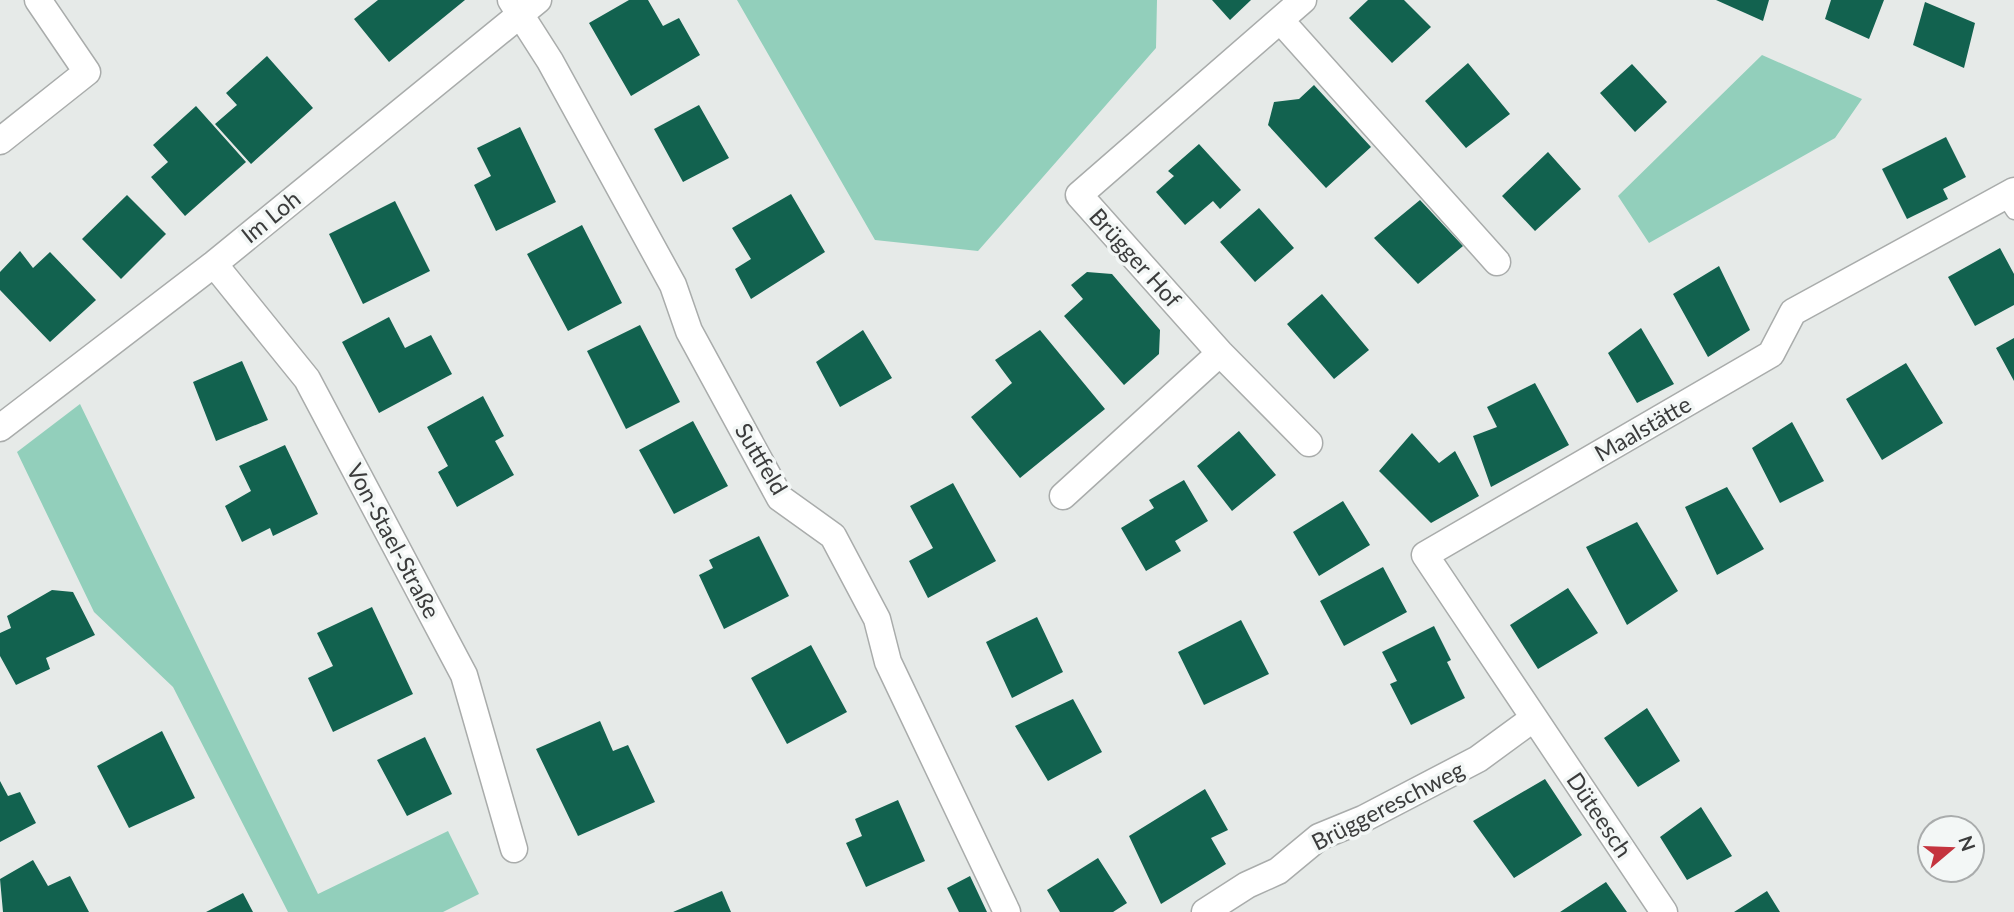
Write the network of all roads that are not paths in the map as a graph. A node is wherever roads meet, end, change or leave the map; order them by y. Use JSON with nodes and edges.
{"nodes":[{"id":1,"x":38,"y":0,"type":"edge"},
{"id":2,"x":1303,"y":0,"type":"edge"},
{"id":3,"x":524,"y":5,"type":"edge"},
{"id":4,"x":1281,"y":21,"type":"junction"},
{"id":5,"x":0,"y":141,"type":"edge"},
{"id":6,"x":2011,"y":200,"type":"edge"},
{"id":7,"x":1497,"y":262,"type":"dead end"},
{"id":8,"x":214,"y":264,"type":"junction"},
{"id":9,"x":1220,"y":353,"type":"junction"},
{"id":10,"x":0,"y":428,"type":"edge"},
{"id":11,"x":1309,"y":443,"type":"dead end"},
{"id":12,"x":1063,"y":496,"type":"dead end"},
{"id":13,"x":1534,"y":718,"type":"junction"},
{"id":14,"x":514,"y":849,"type":"dead end"},
{"id":15,"x":1007,"y":912,"type":"edge"},
{"id":16,"x":1205,"y":912,"type":"edge"},
{"id":17,"x":1664,"y":912,"type":"edge"}],
"edges":[{"from":1,"to":5,"type":"street"},
{"from":2,"to":4,"type":"street","name":"Brügger Hof"},
{"from":3,"to":8,"type":"street","name":"Im Loh"},
{"from":3,"to":15,"type":"street","name":"Suttfeld"},
{"from":4,"to":7,"type":"street"},
{"from":4,"to":9,"type":"street","name":"Brügger Hof"},
{"from":6,"to":13,"type":"street","name":"Maalstätte"},
{"from":8,"to":10,"type":"street","name":"Im Loh"},
{"from":8,"to":14,"type":"street","name":"Von-Stael-Straße"},
{"from":9,"to":11,"type":"street","name":"Brügger Hof"},
{"from":9,"to":12,"type":"street"},
{"from":13,"to":16,"type":"street","name":"Brüggereschweg"},
{"from":13,"to":17,"type":"street","name":"Düteesch"}]}
